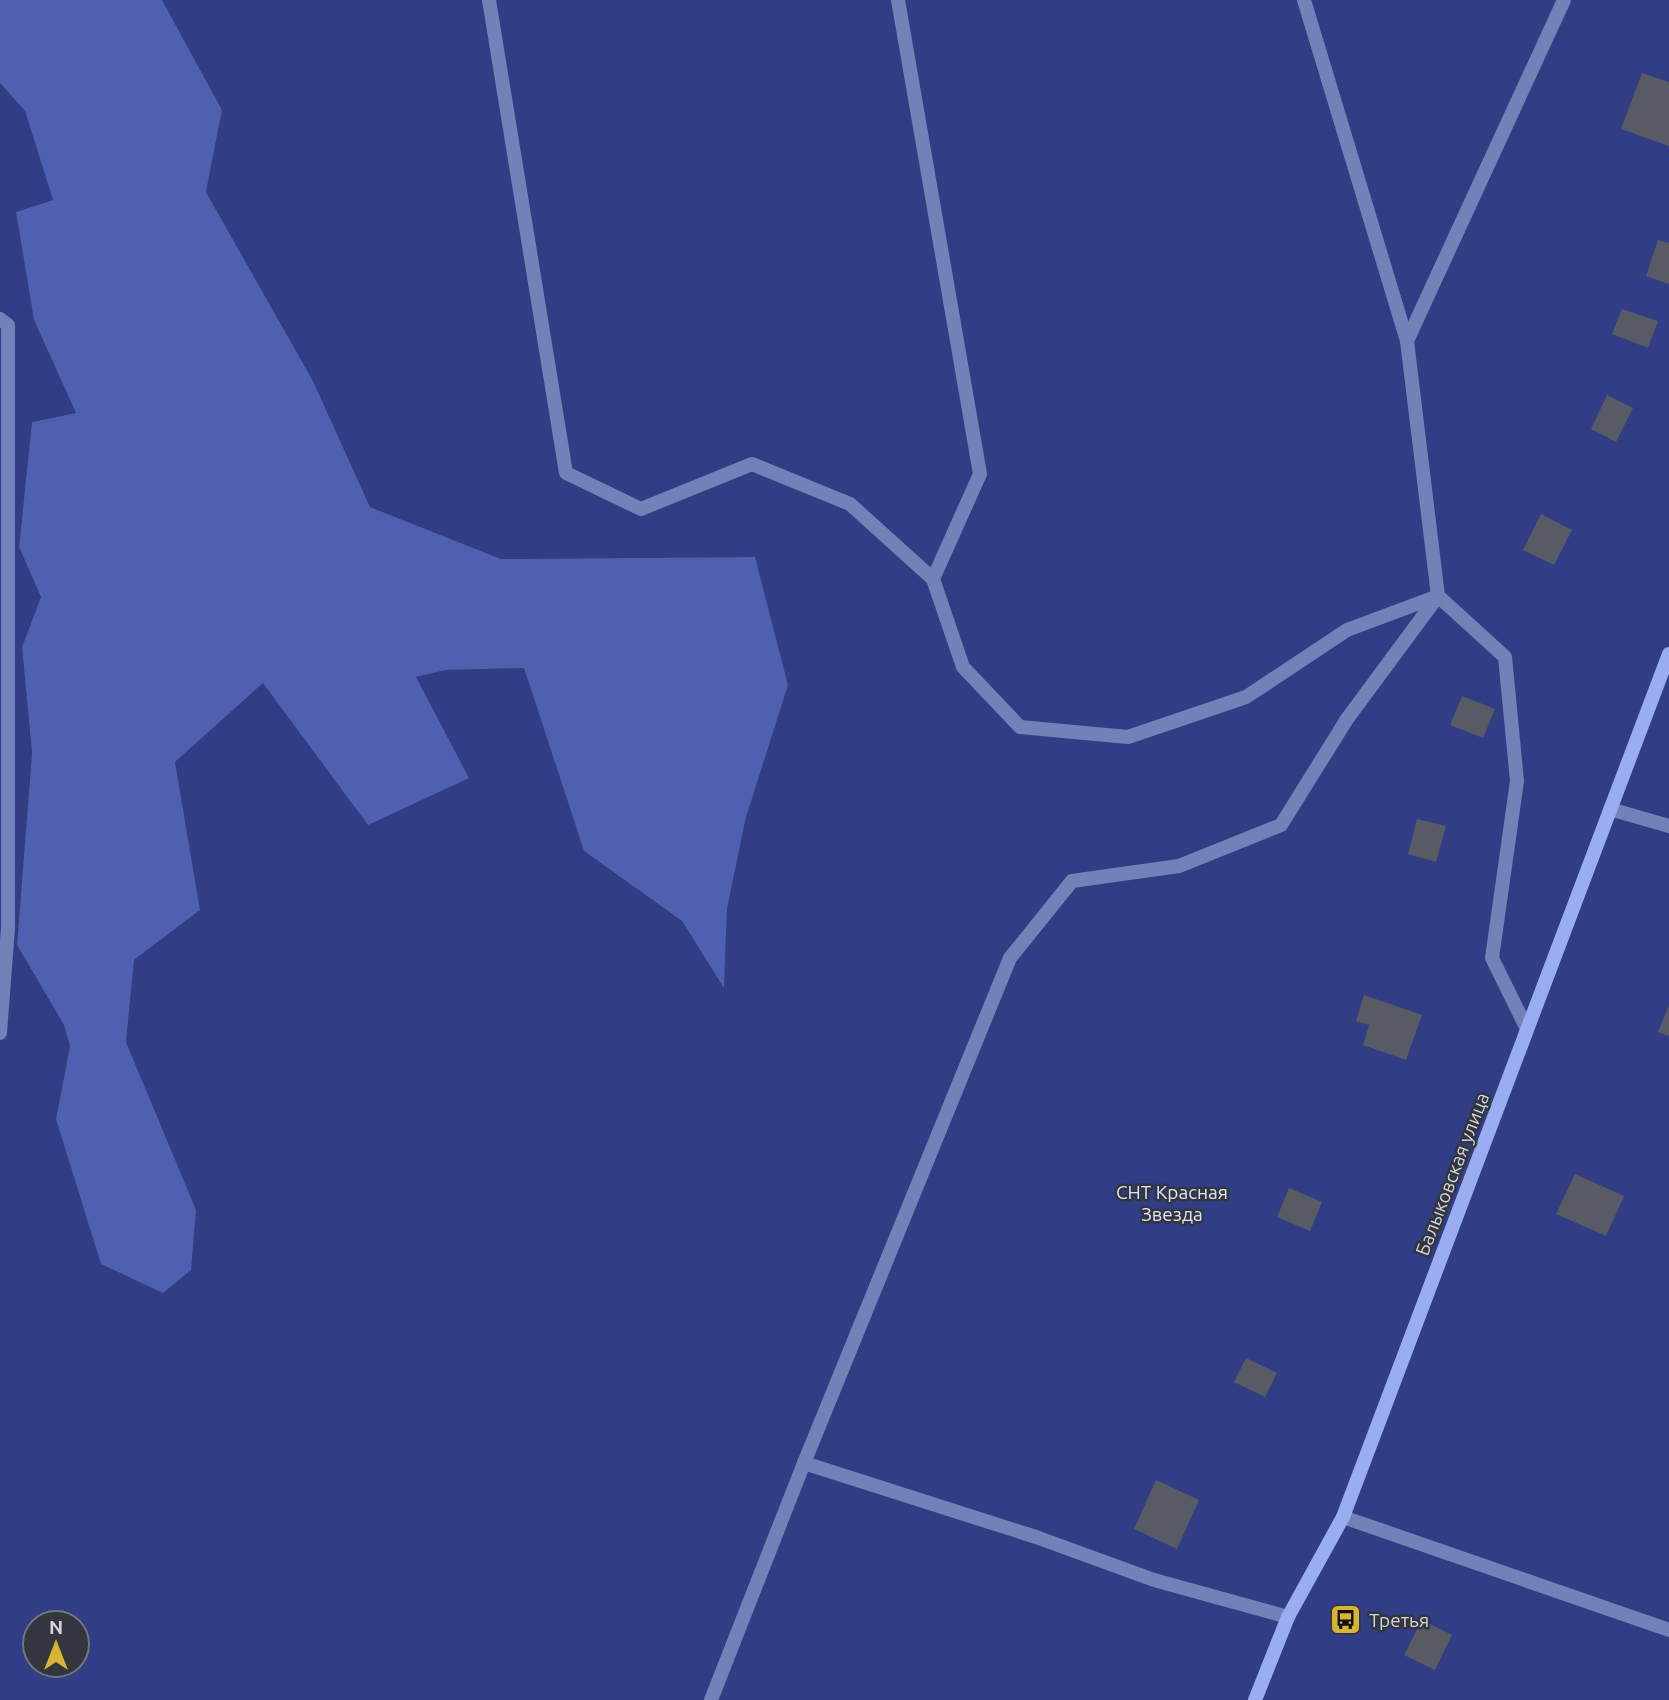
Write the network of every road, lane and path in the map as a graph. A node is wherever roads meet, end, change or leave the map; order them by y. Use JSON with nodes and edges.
{"nodes":[{"id":1,"x":489,"y":0,"type":"edge"},
{"id":2,"x":898,"y":0,"type":"edge"},
{"id":3,"x":1304,"y":0,"type":"edge"},
{"id":4,"x":1564,"y":0,"type":"edge"},
{"id":5,"x":0,"y":319,"type":"edge"},
{"id":6,"x":1407,"y":341,"type":"junction"},
{"id":7,"x":933,"y":579,"type":"junction"},
{"id":8,"x":1438,"y":596,"type":"junction"},
{"id":9,"x":1669,"y":654,"type":"edge"},
{"id":10,"x":4,"y":696,"type":"edge"},
{"id":11,"x":1610,"y":809,"type":"junction"},
{"id":12,"x":1669,"y":826,"type":"edge"},
{"id":13,"x":1527,"y":1029,"type":"junction"},
{"id":14,"x":0,"y":1034,"type":"edge"},
{"id":15,"x":804,"y":1463,"type":"junction"},
{"id":16,"x":1343,"y":1517,"type":"junction"},
{"id":17,"x":1288,"y":1617,"type":"junction"},
{"id":18,"x":1669,"y":1630,"type":"edge"},
{"id":19,"x":711,"y":1700,"type":"edge"},
{"id":20,"x":1255,"y":1700,"type":"edge"}],
"edges":[{"from":1,"to":7,"type":"lane"},
{"from":2,"to":7,"type":"lane"},
{"from":3,"to":6,"type":"lane"},
{"from":4,"to":6,"type":"lane"},
{"from":5,"to":10,"type":"lane"},
{"from":6,"to":8,"type":"lane"},
{"from":7,"to":8,"type":"lane"},
{"from":8,"to":13,"type":"lane"},
{"from":8,"to":15,"type":"lane"},
{"from":9,"to":11,"type":"street","name":"Балыковская улица"},
{"from":10,"to":14,"type":"lane"},
{"from":11,"to":12,"type":"lane"},
{"from":11,"to":13,"type":"street","name":"Балыковская улица"},
{"from":13,"to":16,"type":"street","name":"Балыковская улица"},
{"from":15,"to":17,"type":"lane"},
{"from":15,"to":19,"type":"lane"},
{"from":16,"to":17,"type":"street","name":"Балыковская улица"},
{"from":16,"to":18,"type":"lane"},
{"from":17,"to":20,"type":"street","name":"Балыковская улица"}]}
